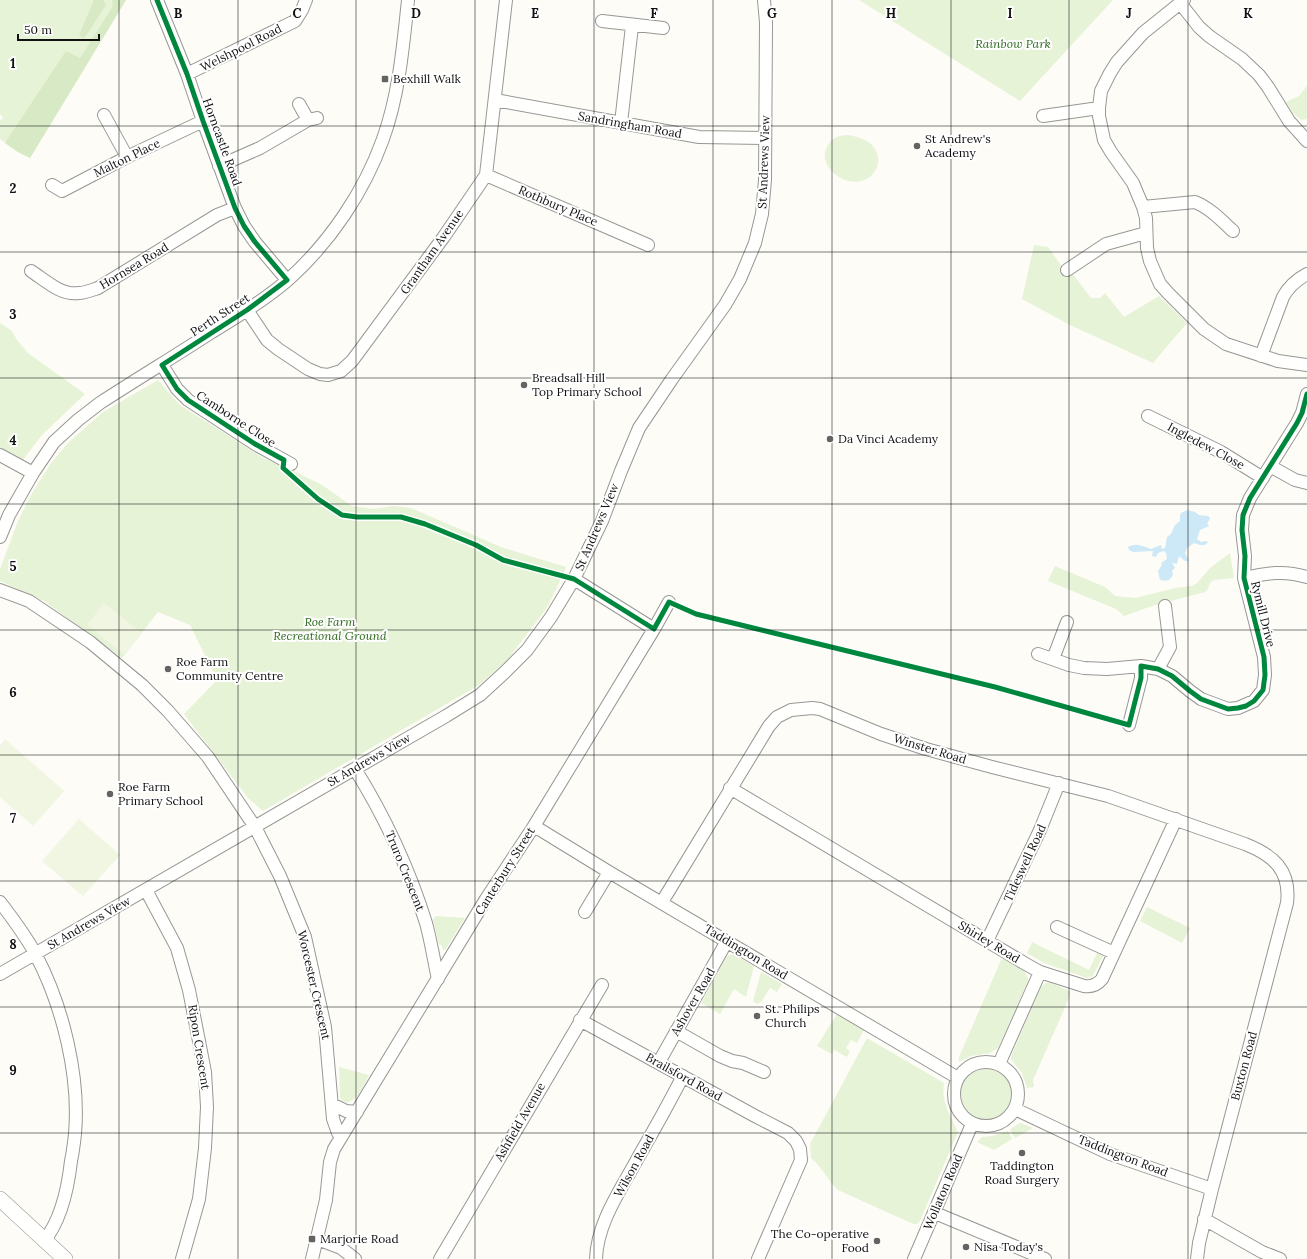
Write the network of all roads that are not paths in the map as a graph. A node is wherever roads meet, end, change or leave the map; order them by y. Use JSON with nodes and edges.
{"nodes":[{"id":1,"x":157,"y":0,"type":"edge"},
{"id":2,"x":306,"y":0,"type":"edge"},
{"id":3,"x":408,"y":0,"type":"edge"},
{"id":4,"x":506,"y":0,"type":"edge"},
{"id":5,"x":764,"y":0,"type":"edge"},
{"id":6,"x":1182,"y":1,"type":"edge"},
{"id":7,"x":602,"y":22,"type":"dead end"},
{"id":8,"x":632,"y":26,"type":"junction"},
{"id":9,"x":663,"y":28,"type":"dead end"},
{"id":10,"x":187,"y":74,"type":"junction"},
{"id":11,"x":495,"y":100,"type":"junction"},
{"id":12,"x":299,"y":104,"type":"dead end"},
{"id":13,"x":1099,"y":108,"type":"junction"},
{"id":14,"x":104,"y":115,"type":"dead end"},
{"id":15,"x":1043,"y":116,"type":"dead end"},
{"id":16,"x":203,"y":121,"type":"junction"},
{"id":17,"x":621,"y":123,"type":"junction"},
{"id":18,"x":765,"y":138,"type":"junction"},
{"id":19,"x":1307,"y":141,"type":"edge"},
{"id":20,"x":126,"y":157,"type":"junction"},
{"id":21,"x":220,"y":166,"type":"junction"},
{"id":22,"x":486,"y":175,"type":"junction"},
{"id":23,"x":52,"y":185,"type":"dead end"},
{"id":24,"x":1143,"y":207,"type":"junction"},
{"id":25,"x":235,"y":208,"type":"junction"},
{"id":26,"x":1234,"y":232,"type":"dead end"},
{"id":27,"x":1146,"y":233,"type":"junction"},
{"id":28,"x":629,"y":236,"type":"junction"},
{"id":29,"x":648,"y":245,"type":"dead end"},
{"id":30,"x":624,"y":248,"type":"dead end"},
{"id":31,"x":1067,"y":270,"type":"dead end"},
{"id":32,"x":31,"y":271,"type":"dead end"},
{"id":33,"x":1307,"y":274,"type":"edge"},
{"id":34,"x":287,"y":280,"type":"junction"},
{"id":35,"x":247,"y":310,"type":"junction"},
{"id":36,"x":1261,"y":356,"type":"junction"},
{"id":37,"x":162,"y":364,"type":"junction"},
{"id":38,"x":1307,"y":365,"type":"edge"},
{"id":39,"x":1307,"y":394,"type":"edge"},
{"id":40,"x":1148,"y":416,"type":"dead end"},
{"id":41,"x":0,"y":455,"type":"edge"},
{"id":42,"x":291,"y":464,"type":"dead end"},
{"id":43,"x":1270,"y":466,"type":"junction"},
{"id":44,"x":33,"y":472,"type":"junction"},
{"id":45,"x":1263,"y":478,"type":"junction"},
{"id":46,"x":1307,"y":483,"type":"edge"},
{"id":47,"x":0,"y":537,"type":"edge"},
{"id":48,"x":1307,"y":577,"type":"edge"},
{"id":49,"x":1244,"y":578,"type":"junction"},
{"id":50,"x":574,"y":579,"type":"junction"},
{"id":51,"x":0,"y":590,"type":"edge"},
{"id":52,"x":669,"y":602,"type":"dead end"},
{"id":53,"x":1165,"y":606,"type":"dead end"},
{"id":54,"x":1067,"y":622,"type":"dead end"},
{"id":55,"x":654,"y":630,"type":"junction"},
{"id":56,"x":1038,"y":654,"type":"dead end"},
{"id":57,"x":1053,"y":659,"type":"junction"},
{"id":58,"x":1141,"y":666,"type":"junction"},
{"id":59,"x":1158,"y":669,"type":"junction"},
{"id":60,"x":1129,"y":725,"type":"dead end"},
{"id":61,"x":355,"y":769,"type":"junction"},
{"id":62,"x":1059,"y":783,"type":"junction"},
{"id":63,"x":730,"y":788,"type":"junction"},
{"id":64,"x":1176,"y":819,"type":"junction"},
{"id":65,"x":534,"y":826,"type":"junction"},
{"id":66,"x":255,"y":827,"type":"junction"},
{"id":67,"x":609,"y":872,"type":"junction"},
{"id":68,"x":1283,"y":874,"type":"joint"},
{"id":69,"x":146,"y":890,"type":"junction"},
{"id":70,"x":0,"y":902,"type":"edge"},
{"id":71,"x":662,"y":902,"type":"junction"},
{"id":72,"x":585,"y":912,"type":"dead end"},
{"id":73,"x":1057,"y":927,"type":"dead end"},
{"id":74,"x":987,"y":941,"type":"junction"},
{"id":75,"x":727,"y":942,"type":"junction"},
{"id":76,"x":1114,"y":953,"type":"junction"},
{"id":77,"x":35,"y":954,"type":"junction"},
{"id":78,"x":1040,"y":972,"type":"junction"},
{"id":79,"x":0,"y":974,"type":"edge"},
{"id":80,"x":438,"y":979,"type":"junction"},
{"id":81,"x":602,"y":985,"type":"dead end"},
{"id":82,"x":580,"y":1020,"type":"junction"},
{"id":83,"x":676,"y":1031,"type":"junction"},
{"id":84,"x":659,"y":1062,"type":"junction"},
{"id":85,"x":999,"y":1064,"type":"junction"},
{"id":86,"x":764,"y":1072,"type":"dead end"},
{"id":87,"x":683,"y":1076,"type":"junction"},
{"id":88,"x":958,"y":1078,"type":"junction"},
{"id":89,"x":332,"y":1104,"type":"junction"},
{"id":90,"x":1015,"y":1109,"type":"junction"},
{"id":91,"x":357,"y":1112,"type":"junction"},
{"id":92,"x":972,"y":1124,"type":"junction"},
{"id":93,"x":342,"y":1136,"type":"junction"},
{"id":94,"x":1212,"y":1189,"type":"junction"},
{"id":95,"x":0,"y":1199,"type":"edge"},
{"id":96,"x":935,"y":1213,"type":"junction"},
{"id":97,"x":1204,"y":1219,"type":"junction"},
{"id":98,"x":317,"y":1239,"type":"junction"},
{"id":99,"x":44,"y":1241,"type":"junction"},
{"id":100,"x":65,"y":1259,"type":"edge"},
{"id":101,"x":182,"y":1259,"type":"edge"},
{"id":102,"x":312,"y":1259,"type":"edge"},
{"id":103,"x":355,"y":1259,"type":"edge"},
{"id":104,"x":440,"y":1259,"type":"edge"},
{"id":105,"x":596,"y":1259,"type":"edge"},
{"id":106,"x":758,"y":1259,"type":"edge"},
{"id":107,"x":914,"y":1259,"type":"edge"},
{"id":108,"x":1045,"y":1259,"type":"edge"},
{"id":109,"x":1197,"y":1259,"type":"edge"},
{"id":110,"x":1280,"y":1259,"type":"edge"}],
"edges":[{"from":1,"to":10,"type":"street","name":"Horncastle Road"},
{"from":2,"to":10,"type":"street","name":"Welshpool Road"},
{"from":3,"to":34,"type":"street","name":"Perth Street"},
{"from":4,"to":11,"type":"street","name":"Grantham Avenue"},
{"from":5,"to":18,"type":"street","name":"St Andrews View"},
{"from":6,"to":13,"type":"street"},
{"from":6,"to":19,"type":"street"},
{"from":7,"to":8,"type":"street"},
{"from":8,"to":9,"type":"street"},
{"from":8,"to":17,"type":"street"},
{"from":10,"to":16,"type":"street","name":"Horncastle Road"},
{"from":11,"to":17,"type":"street","name":"Sandringham Road"},
{"from":11,"to":22,"type":"street","name":"Grantham Avenue"},
{"from":12,"to":21,"type":"street"},
{"from":13,"to":15,"type":"street"},
{"from":13,"to":24,"type":"street"},
{"from":14,"to":20,"type":"street"},
{"from":16,"to":20,"type":"street","name":"Malton Place"},
{"from":16,"to":21,"type":"street","name":"Horncastle Road"},
{"from":17,"to":18,"type":"street","name":"Sandringham Road"},
{"from":18,"to":50,"type":"street","name":"St Andrews View"},
{"from":20,"to":23,"type":"street","name":"Malton Place"},
{"from":21,"to":25,"type":"street","name":"Horncastle Road"},
{"from":22,"to":28,"type":"street","name":"Rothbury Place"},
{"from":22,"to":35,"type":"street","name":"Grantham Avenue"},
{"from":24,"to":26,"type":"street"},
{"from":24,"to":27,"type":"street"},
{"from":25,"to":32,"type":"street","name":"Hornsea Road"},
{"from":25,"to":34,"type":"street","name":"Horncastle Road"},
{"from":27,"to":31,"type":"street"},
{"from":27,"to":36,"type":"street"},
{"from":28,"to":29,"type":"street","name":"Rothbury Place"},
{"from":28,"to":30,"type":"street"},
{"from":33,"to":36,"type":"street"},
{"from":34,"to":35,"type":"street","name":"Perth Street"},
{"from":35,"to":37,"type":"street","name":"Perth Street"},
{"from":36,"to":38,"type":"street"},
{"from":37,"to":42,"type":"street","name":"Camborne Close"},
{"from":37,"to":44,"type":"street","name":"Perth Street"},
{"from":39,"to":43,"type":"street","name":"Rymill Drive"},
{"from":40,"to":45,"type":"street","name":"Ingledew Close"},
{"from":41,"to":44,"type":"street"},
{"from":43,"to":45,"type":"street","name":"Rymill Drive"},
{"from":43,"to":46,"type":"street"},
{"from":44,"to":47,"type":"street","name":"Perth Street"},
{"from":45,"to":49,"type":"street","name":"Rymill Drive"},
{"from":48,"to":49,"type":"street"},
{"from":49,"to":59,"type":"street","name":"Rymill Drive"},
{"from":50,"to":55,"type":"street"},
{"from":50,"to":61,"type":"street","name":"St Andrews View"},
{"from":51,"to":66,"type":"street","name":"Worcester Crescent"},
{"from":52,"to":55,"type":"street","name":"Canterbury Street"},
{"from":53,"to":59,"type":"street"},
{"from":54,"to":57,"type":"street"},
{"from":55,"to":65,"type":"street","name":"Canterbury Street"},
{"from":56,"to":57,"type":"street","name":"Rymill Drive"},
{"from":57,"to":58,"type":"street","name":"Rymill Drive"},
{"from":58,"to":59,"type":"street","name":"Rymill Drive"},
{"from":58,"to":60,"type":"street"},
{"from":61,"to":66,"type":"street","name":"St Andrews View"},
{"from":61,"to":80,"type":"street","name":"Truro Crescent"},
{"from":62,"to":63,"type":"street","name":"Winster Road"},
{"from":62,"to":64,"type":"street","name":"Winster Road"},
{"from":62,"to":74,"type":"street","name":"Tideswell Road"},
{"from":63,"to":71,"type":"street","name":"Winster Road"},
{"from":63,"to":74,"type":"street","name":"Shirley Road"},
{"from":64,"to":68,"type":"street","name":"Winster Road"},
{"from":64,"to":76,"type":"street","name":"Shirley Road"},
{"from":65,"to":67,"type":"street","name":"Taddington Road"},
{"from":65,"to":80,"type":"street","name":"Canterbury Street"},
{"from":66,"to":69,"type":"street","name":"St Andrews View"},
{"from":66,"to":89,"type":"street","name":"Worcester Crescent"},
{"from":67,"to":71,"type":"street","name":"Taddington Road"},
{"from":67,"to":72,"type":"street"},
{"from":68,"to":94,"type":"street","name":"Buxton Road"},
{"from":69,"to":77,"type":"street","name":"St Andrews View"},
{"from":69,"to":101,"type":"street","name":"Ripon Crescent"},
{"from":70,"to":77,"type":"street"},
{"from":71,"to":75,"type":"street","name":"Taddington Road"},
{"from":73,"to":76,"type":"street"},
{"from":74,"to":78,"type":"street","name":"Shirley Road"},
{"from":75,"to":83,"type":"street","name":"Ashover Road"},
{"from":75,"to":88,"type":"street","name":"Taddington Road"},
{"from":76,"to":78,"type":"street","name":"Shirley Road"},
{"from":77,"to":79,"type":"street","name":"St Andrews View"},
{"from":77,"to":99,"type":"street"},
{"from":78,"to":85,"type":"street"},
{"from":80,"to":91,"type":"street","name":"Canterbury Street"},
{"from":81,"to":82,"type":"street","name":"Ashfield Avenue"},
{"from":82,"to":84,"type":"street","name":"Brailsford Road"},
{"from":82,"to":104,"type":"street","name":"Ashfield Avenue"},
{"from":83,"to":84,"type":"street","name":"Ashover Road"},
{"from":83,"to":86,"type":"street"},
{"from":84,"to":87,"type":"street","name":"Brailsford Road"},
{"from":85,"to":88,"type":"street"},
{"from":85,"to":90,"type":"street"},
{"from":87,"to":105,"type":"street","name":"Wilson Road"},
{"from":87,"to":106,"type":"street","name":"Brailsford Road"},
{"from":88,"to":92,"type":"street"},
{"from":89,"to":91,"type":"street"},
{"from":89,"to":93,"type":"street","name":"Worcester Crescent"},
{"from":90,"to":92,"type":"street"},
{"from":90,"to":94,"type":"street","name":"Taddington Road"},
{"from":91,"to":93,"type":"street","name":"Canterbury Street"},
{"from":92,"to":96,"type":"street","name":"Wollaton Road"},
{"from":93,"to":98,"type":"street"},
{"from":94,"to":97,"type":"street","name":"Buxton Road"},
{"from":95,"to":99,"type":"street"},
{"from":96,"to":107,"type":"street","name":"Wollaton Road"},
{"from":96,"to":108,"type":"street"},
{"from":97,"to":109,"type":"street","name":"Buxton Road"},
{"from":97,"to":110,"type":"street"},
{"from":98,"to":102,"type":"street"},
{"from":98,"to":103,"type":"street"},
{"from":99,"to":100,"type":"street"}]}
